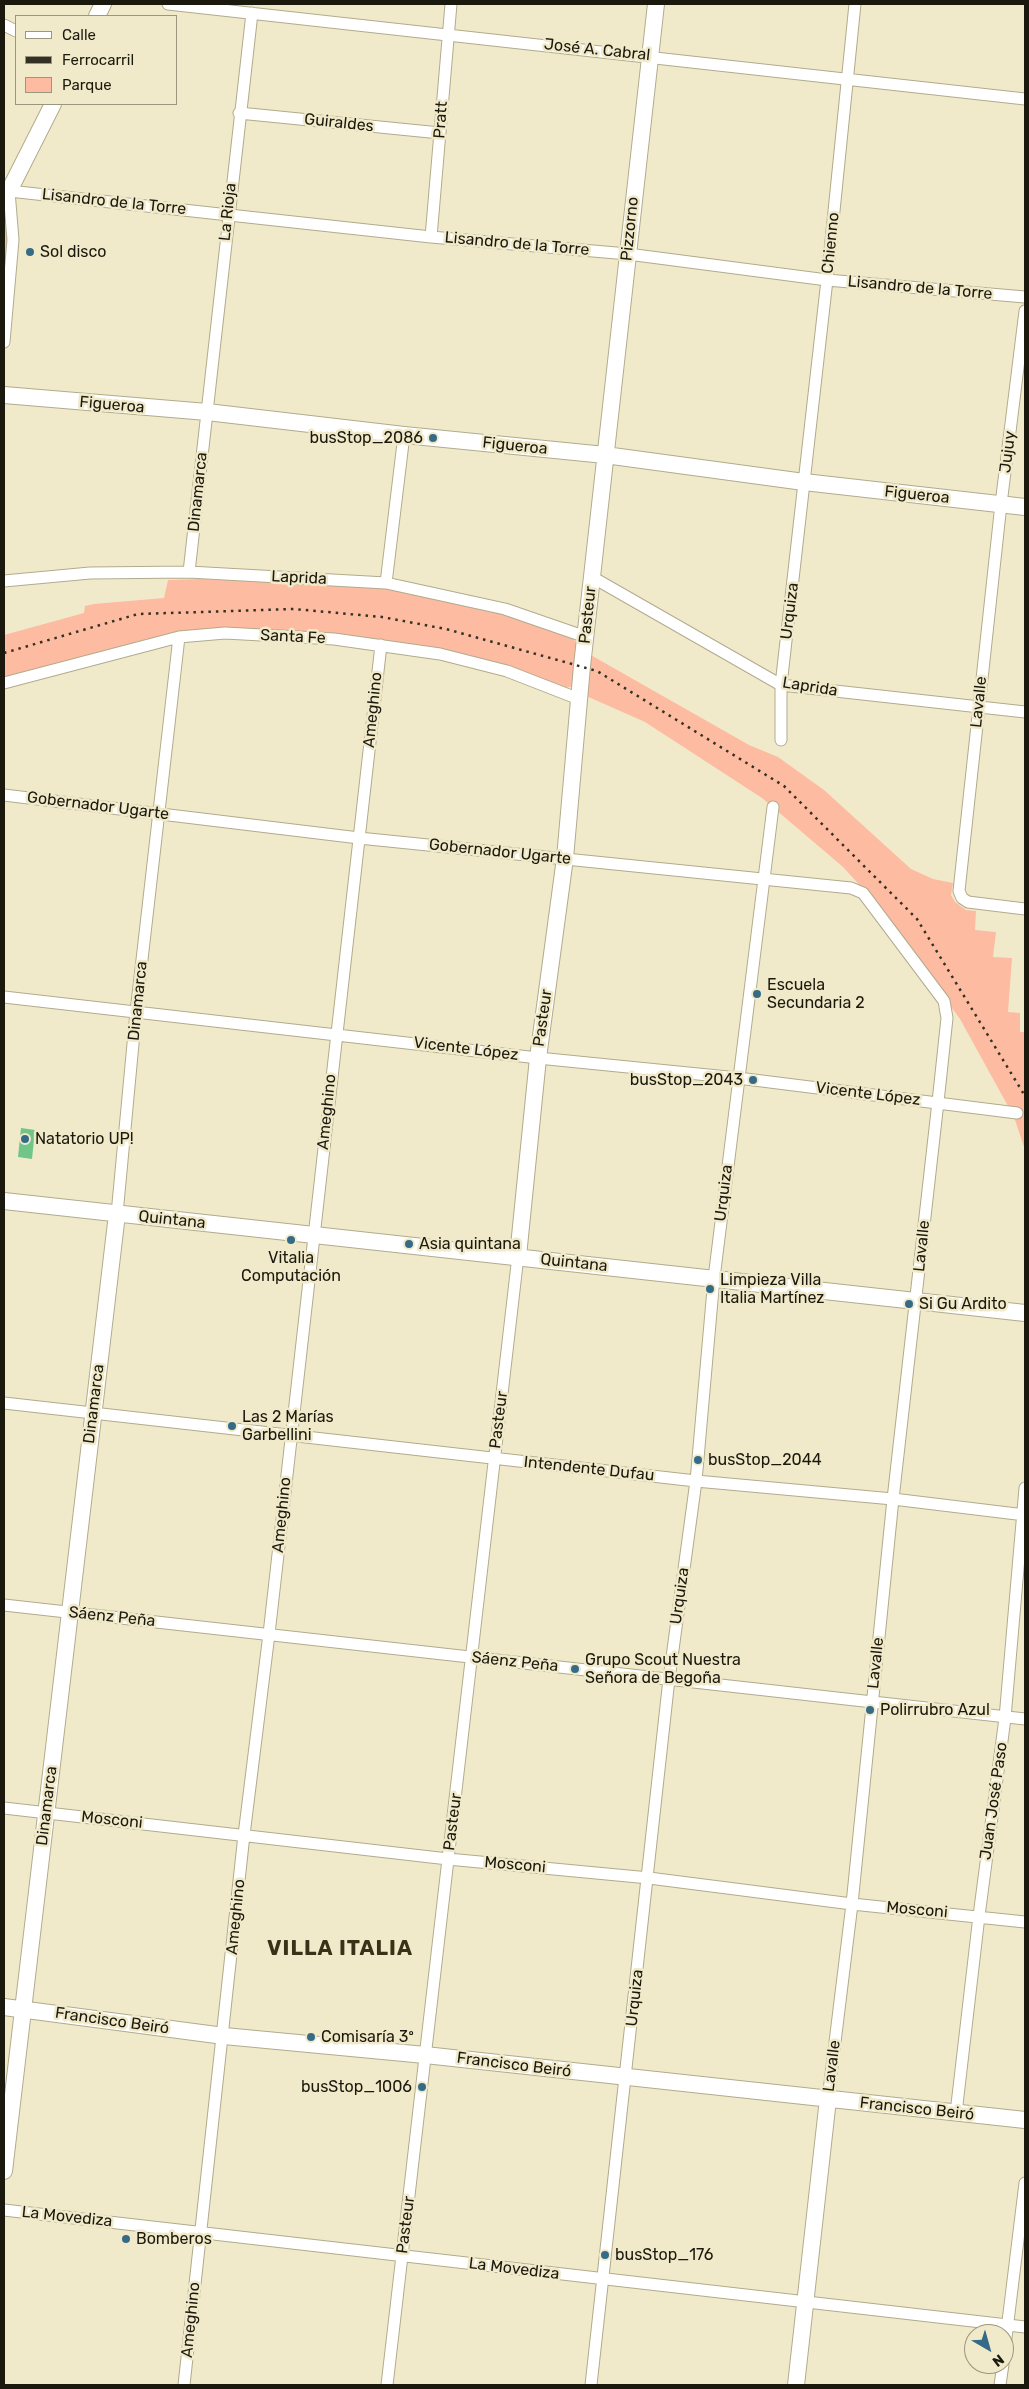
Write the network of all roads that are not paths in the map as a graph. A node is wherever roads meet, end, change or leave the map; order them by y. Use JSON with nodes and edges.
{"nodes":[{"id":1,"x":103,"y":4,"type":"edge"},
{"id":2,"x":168,"y":4,"type":"edge"},
{"id":3,"x":451,"y":4,"type":"edge"},
{"id":4,"x":656,"y":4,"type":"edge"},
{"id":5,"x":855,"y":4,"type":"edge"},
{"id":6,"x":252,"y":12,"type":"junction"},
{"id":7,"x":97,"y":15,"type":"edge"},
{"id":8,"x":447,"y":34,"type":"junction"},
{"id":9,"x":650,"y":56,"type":"junction"},
{"id":10,"x":847,"y":79,"type":"junction"},
{"id":11,"x":1025,"y":99,"type":"edge"},
{"id":12,"x":52,"y":105,"type":"edge"},
{"id":13,"x":239,"y":113,"type":"junction"},
{"id":14,"x":440,"y":133,"type":"junction"},
{"id":15,"x":6,"y":196,"type":"edge"},
{"id":16,"x":228,"y":215,"type":"junction"},
{"id":17,"x":430,"y":236,"type":"junction"},
{"id":18,"x":628,"y":254,"type":"junction"},
{"id":19,"x":827,"y":280,"type":"junction"},
{"id":20,"x":1025,"y":297,"type":"edge"},
{"id":21,"x":1025,"y":311,"type":"edge"},
{"id":22,"x":4,"y":342,"type":"edge"},
{"id":23,"x":4,"y":396,"type":"edge"},
{"id":24,"x":206,"y":412,"type":"junction"},
{"id":25,"x":404,"y":435,"type":"junction"},
{"id":26,"x":605,"y":454,"type":"junction"},
{"id":27,"x":804,"y":482,"type":"junction"},
{"id":28,"x":1001,"y":504,"type":"junction"},
{"id":29,"x":1025,"y":507,"type":"edge"},
{"id":30,"x":189,"y":572,"type":"junction"},
{"id":31,"x":592,"y":577,"type":"junction"},
{"id":32,"x":4,"y":581,"type":"edge"},
{"id":33,"x":386,"y":583,"type":"junction"},
{"id":34,"x":179,"y":637,"type":"junction"},
{"id":35,"x":586,"y":637,"type":"junction"},
{"id":36,"x":381,"y":645,"type":"junction"},
{"id":37,"x":4,"y":683,"type":"edge"},
{"id":38,"x":781,"y":685,"type":"junction"},
{"id":39,"x":579,"y":699,"type":"junction"},
{"id":40,"x":978,"y":707,"type":"junction"},
{"id":41,"x":1025,"y":712,"type":"edge"},
{"id":42,"x":781,"y":740,"type":"dead end"},
{"id":43,"x":4,"y":795,"type":"edge"},
{"id":44,"x":773,"y":807,"type":"dead end"},
{"id":45,"x":160,"y":813,"type":"junction"},
{"id":46,"x":359,"y":838,"type":"junction"},
{"id":47,"x":565,"y":858,"type":"junction"},
{"id":48,"x":765,"y":881,"type":"junction"},
{"id":49,"x":1025,"y":909,"type":"edge"},
{"id":50,"x":4,"y":997,"type":"edge"},
{"id":51,"x":944,"y":1001,"type":"joint"},
{"id":52,"x":136,"y":1012,"type":"junction"},
{"id":53,"x":336,"y":1034,"type":"junction"},
{"id":54,"x":538,"y":1058,"type":"junction"},
{"id":55,"x":738,"y":1078,"type":"junction"},
{"id":56,"x":938,"y":1102,"type":"junction"},
{"id":57,"x":1017,"y":1113,"type":"dead end"},
{"id":58,"x":4,"y":1201,"type":"edge"},
{"id":59,"x":117,"y":1214,"type":"junction"},
{"id":60,"x":314,"y":1236,"type":"junction"},
{"id":61,"x":518,"y":1256,"type":"junction"},
{"id":62,"x":714,"y":1278,"type":"junction"},
{"id":63,"x":916,"y":1301,"type":"junction"},
{"id":64,"x":1025,"y":1313,"type":"edge"},
{"id":65,"x":4,"y":1403,"type":"edge"},
{"id":66,"x":93,"y":1414,"type":"junction"},
{"id":67,"x":291,"y":1435,"type":"junction"},
{"id":68,"x":495,"y":1458,"type":"junction"},
{"id":69,"x":696,"y":1481,"type":"junction"},
{"id":70,"x":1025,"y":1488,"type":"edge"},
{"id":71,"x":893,"y":1499,"type":"junction"},
{"id":72,"x":1024,"y":1515,"type":"edge"},
{"id":73,"x":4,"y":1605,"type":"edge"},
{"id":74,"x":70,"y":1612,"type":"junction"},
{"id":75,"x":269,"y":1634,"type":"junction"},
{"id":76,"x":472,"y":1658,"type":"junction"},
{"id":77,"x":669,"y":1679,"type":"junction"},
{"id":78,"x":872,"y":1702,"type":"junction"},
{"id":79,"x":1005,"y":1718,"type":"junction"},
{"id":80,"x":1025,"y":1720,"type":"edge"},
{"id":81,"x":4,"y":1808,"type":"edge"},
{"id":82,"x":46,"y":1813,"type":"junction"},
{"id":83,"x":244,"y":1835,"type":"junction"},
{"id":84,"x":448,"y":1859,"type":"junction"},
{"id":85,"x":649,"y":1878,"type":"junction"},
{"id":86,"x":852,"y":1904,"type":"junction"},
{"id":87,"x":979,"y":1916,"type":"junction"},
{"id":88,"x":1025,"y":1922,"type":"edge"},
{"id":89,"x":4,"y":2007,"type":"edge"},
{"id":90,"x":23,"y":2009,"type":"junction"},
{"id":91,"x":224,"y":2036,"type":"junction"},
{"id":92,"x":426,"y":2055,"type":"junction"},
{"id":93,"x":626,"y":2078,"type":"junction"},
{"id":94,"x":828,"y":2100,"type":"junction"},
{"id":95,"x":956,"y":2113,"type":"junction"},
{"id":96,"x":1025,"y":2120,"type":"edge"},
{"id":97,"x":4,"y":2170,"type":"edge"},
{"id":98,"x":1025,"y":2183,"type":"edge"},
{"id":99,"x":4,"y":2210,"type":"edge"},
{"id":100,"x":201,"y":2232,"type":"junction"},
{"id":101,"x":402,"y":2256,"type":"junction"},
{"id":102,"x":602,"y":2279,"type":"junction"},
{"id":103,"x":806,"y":2302,"type":"junction"},
{"id":104,"x":999,"y":2324,"type":"edge"},
{"id":105,"x":1008,"y":2324,"type":"edge"},
{"id":106,"x":184,"y":2385,"type":"edge"},
{"id":107,"x":387,"y":2385,"type":"edge"},
{"id":108,"x":591,"y":2385,"type":"edge"},
{"id":109,"x":796,"y":2385,"type":"edge"}],
"edges":[{"from":1,"to":7,"type":"street"},
{"from":2,"to":6,"type":"street","name":"José A. Cabral"},
{"from":3,"to":8,"type":"street","name":"Pratt"},
{"from":4,"to":9,"type":"street","name":"Pizzorno"},
{"from":5,"to":10,"type":"street","name":"Chienno"},
{"from":6,"to":8,"type":"street","name":"José A. Cabral"},
{"from":6,"to":13,"type":"street","name":"La Rioja"},
{"from":8,"to":9,"type":"street","name":"José A. Cabral"},
{"from":8,"to":14,"type":"street","name":"Pratt"},
{"from":9,"to":10,"type":"street","name":"José A. Cabral"},
{"from":9,"to":18,"type":"street","name":"Pizzorno"},
{"from":10,"to":11,"type":"street","name":"José A. Cabral"},
{"from":10,"to":19,"type":"street","name":"Chienno"},
{"from":12,"to":15,"type":"street"},
{"from":13,"to":14,"type":"street","name":"Guiraldes"},
{"from":13,"to":16,"type":"street","name":"La Rioja"},
{"from":14,"to":17,"type":"street","name":"Pratt"},
{"from":15,"to":16,"type":"street","name":"Lisandro de la Torre"},
{"from":15,"to":22,"type":"street"},
{"from":16,"to":17,"type":"street","name":"Lisandro de la Torre"},
{"from":16,"to":24,"type":"street","name":"La Rioja"},
{"from":17,"to":18,"type":"street","name":"Lisandro de la Torre"},
{"from":18,"to":19,"type":"street","name":"Lisandro de la Torre"},
{"from":18,"to":26,"type":"street","name":"Pizzorno"},
{"from":19,"to":20,"type":"street","name":"Lisandro de la Torre"},
{"from":19,"to":27,"type":"street","name":"Chienno"},
{"from":21,"to":28,"type":"street","name":"Jujuy"},
{"from":23,"to":24,"type":"street","name":"Figueroa"},
{"from":24,"to":25,"type":"street","name":"Figueroa"},
{"from":24,"to":30,"type":"street","name":"Dinamarca"},
{"from":25,"to":26,"type":"street","name":"Figueroa"},
{"from":25,"to":33,"type":"street"},
{"from":26,"to":27,"type":"street","name":"Figueroa"},
{"from":26,"to":31,"type":"street","name":"Pasteur"},
{"from":27,"to":28,"type":"street","name":"Figueroa"},
{"from":27,"to":38,"type":"street","name":"Urquiza"},
{"from":28,"to":29,"type":"street","name":"Figueroa"},
{"from":28,"to":40,"type":"street","name":"Lavalle"},
{"from":30,"to":32,"type":"street","name":"Laprida"},
{"from":30,"to":33,"type":"street","name":"Laprida"},
{"from":31,"to":35,"type":"street","name":"Pasteur"},
{"from":31,"to":38,"type":"street","name":"Laprida"},
{"from":33,"to":35,"type":"street","name":"Laprida"},
{"from":34,"to":36,"type":"street","name":"Santa Fe"},
{"from":34,"to":37,"type":"street","name":"Santa Fe"},
{"from":34,"to":45,"type":"street","name":"Dinamarca"},
{"from":35,"to":39,"type":"street","name":"Pasteur"},
{"from":36,"to":39,"type":"street","name":"Santa Fe"},
{"from":36,"to":46,"type":"street","name":"Ameghino"},
{"from":38,"to":40,"type":"street","name":"Laprida"},
{"from":38,"to":42,"type":"street","name":"Urquiza"},
{"from":39,"to":47,"type":"street","name":"Pasteur"},
{"from":40,"to":41,"type":"street","name":"Laprida"},
{"from":40,"to":49,"type":"street","name":"Lavalle"},
{"from":43,"to":45,"type":"street","name":"Gobernador Ugarte"},
{"from":44,"to":48,"type":"street","name":"Urquiza"},
{"from":45,"to":46,"type":"street","name":"Gobernador Ugarte"},
{"from":45,"to":52,"type":"street","name":"Dinamarca"},
{"from":46,"to":47,"type":"street","name":"Gobernador Ugarte"},
{"from":46,"to":53,"type":"street","name":"Ameghino"},
{"from":47,"to":48,"type":"street","name":"Gobernador Ugarte"},
{"from":47,"to":54,"type":"street","name":"Pasteur"},
{"from":48,"to":51,"type":"street","name":"Gobernador Ugarte"},
{"from":48,"to":55,"type":"street","name":"Urquiza"},
{"from":50,"to":52,"type":"street","name":"Vicente López"},
{"from":51,"to":56,"type":"street","name":"Lavalle"},
{"from":52,"to":53,"type":"street","name":"Vicente López"},
{"from":52,"to":59,"type":"street","name":"Dinamarca"},
{"from":53,"to":54,"type":"street","name":"Vicente López"},
{"from":53,"to":60,"type":"street","name":"Ameghino"},
{"from":54,"to":55,"type":"street","name":"Vicente López"},
{"from":54,"to":61,"type":"street","name":"Pasteur"},
{"from":55,"to":56,"type":"street","name":"Vicente López"},
{"from":55,"to":62,"type":"street","name":"Urquiza"},
{"from":56,"to":57,"type":"street","name":"Vicente López"},
{"from":56,"to":63,"type":"street","name":"Lavalle"},
{"from":58,"to":59,"type":"street","name":"Quintana"},
{"from":59,"to":60,"type":"street","name":"Quintana"},
{"from":59,"to":66,"type":"street","name":"Dinamarca"},
{"from":60,"to":61,"type":"street","name":"Quintana"},
{"from":60,"to":67,"type":"street","name":"Ameghino"},
{"from":61,"to":62,"type":"street","name":"Quintana"},
{"from":61,"to":68,"type":"street","name":"Pasteur"},
{"from":62,"to":63,"type":"street","name":"Quintana"},
{"from":62,"to":69,"type":"street","name":"Urquiza"},
{"from":63,"to":64,"type":"street","name":"Quintana"},
{"from":63,"to":71,"type":"street","name":"Lavalle"},
{"from":65,"to":66,"type":"street","name":"Intendente Dufau"},
{"from":66,"to":67,"type":"street","name":"Intendente Dufau"},
{"from":66,"to":74,"type":"street","name":"Dinamarca"},
{"from":67,"to":68,"type":"street","name":"Intendente Dufau"},
{"from":67,"to":75,"type":"street","name":"Ameghino"},
{"from":68,"to":69,"type":"street","name":"Intendente Dufau"},
{"from":68,"to":76,"type":"street","name":"Pasteur"},
{"from":69,"to":71,"type":"street","name":"Intendente Dufau"},
{"from":69,"to":77,"type":"street","name":"Urquiza"},
{"from":70,"to":72,"type":"street","name":"Juan José Paso"},
{"from":71,"to":72,"type":"street","name":"Intendente Dufau"},
{"from":71,"to":78,"type":"street","name":"Lavalle"},
{"from":72,"to":79,"type":"street","name":"Juan José Paso"},
{"from":73,"to":74,"type":"street","name":"Sáenz Peña"},
{"from":74,"to":75,"type":"street","name":"Sáenz Peña"},
{"from":74,"to":82,"type":"street","name":"Dinamarca"},
{"from":75,"to":76,"type":"street","name":"Sáenz Peña"},
{"from":75,"to":83,"type":"street","name":"Ameghino"},
{"from":76,"to":77,"type":"street","name":"Sáenz Peña"},
{"from":76,"to":84,"type":"street","name":"Pasteur"},
{"from":77,"to":78,"type":"street","name":"Sáenz Peña"},
{"from":77,"to":85,"type":"street","name":"Urquiza"},
{"from":78,"to":79,"type":"street","name":"Sáenz Peña"},
{"from":78,"to":86,"type":"street","name":"Lavalle"},
{"from":79,"to":80,"type":"street","name":"Sáenz Peña"},
{"from":79,"to":87,"type":"street","name":"Juan José Paso"},
{"from":81,"to":82,"type":"street","name":"Mosconi"},
{"from":82,"to":83,"type":"street","name":"Mosconi"},
{"from":82,"to":90,"type":"street","name":"Dinamarca"},
{"from":83,"to":84,"type":"street","name":"Mosconi"},
{"from":83,"to":91,"type":"street","name":"Ameghino"},
{"from":84,"to":85,"type":"street","name":"Mosconi"},
{"from":84,"to":92,"type":"street","name":"Pasteur"},
{"from":85,"to":86,"type":"street","name":"Mosconi"},
{"from":85,"to":93,"type":"street","name":"Urquiza"},
{"from":86,"to":87,"type":"street","name":"Mosconi"},
{"from":86,"to":94,"type":"street","name":"Lavalle"},
{"from":87,"to":88,"type":"street","name":"Mosconi"},
{"from":87,"to":95,"type":"street","name":"Juan José Paso"},
{"from":89,"to":90,"type":"street","name":"Francisco Beiró"},
{"from":90,"to":91,"type":"street","name":"Francisco Beiró"},
{"from":90,"to":97,"type":"street","name":"Dinamarca"},
{"from":91,"to":92,"type":"street","name":"Francisco Beiró"},
{"from":91,"to":100,"type":"street","name":"Ameghino"},
{"from":92,"to":93,"type":"street","name":"Francisco Beiró"},
{"from":92,"to":101,"type":"street","name":"Pasteur"},
{"from":93,"to":94,"type":"street","name":"Francisco Beiró"},
{"from":93,"to":102,"type":"street","name":"Urquiza"},
{"from":94,"to":95,"type":"street","name":"Francisco Beiró"},
{"from":94,"to":103,"type":"street","name":"Lavalle"},
{"from":95,"to":96,"type":"street","name":"Francisco Beiró"},
{"from":98,"to":105,"type":"street"},
{"from":99,"to":100,"type":"street","name":"La Movediza"},
{"from":100,"to":101,"type":"street","name":"La Movediza"},
{"from":100,"to":106,"type":"street","name":"Ameghino"},
{"from":101,"to":102,"type":"street","name":"La Movediza"},
{"from":101,"to":107,"type":"street","name":"Pasteur"},
{"from":102,"to":103,"type":"street","name":"La Movediza"},
{"from":102,"to":108,"type":"street","name":"Urquiza"},
{"from":103,"to":104,"type":"street","name":"La Movediza"},
{"from":103,"to":109,"type":"street","name":"Lavalle"}]}
